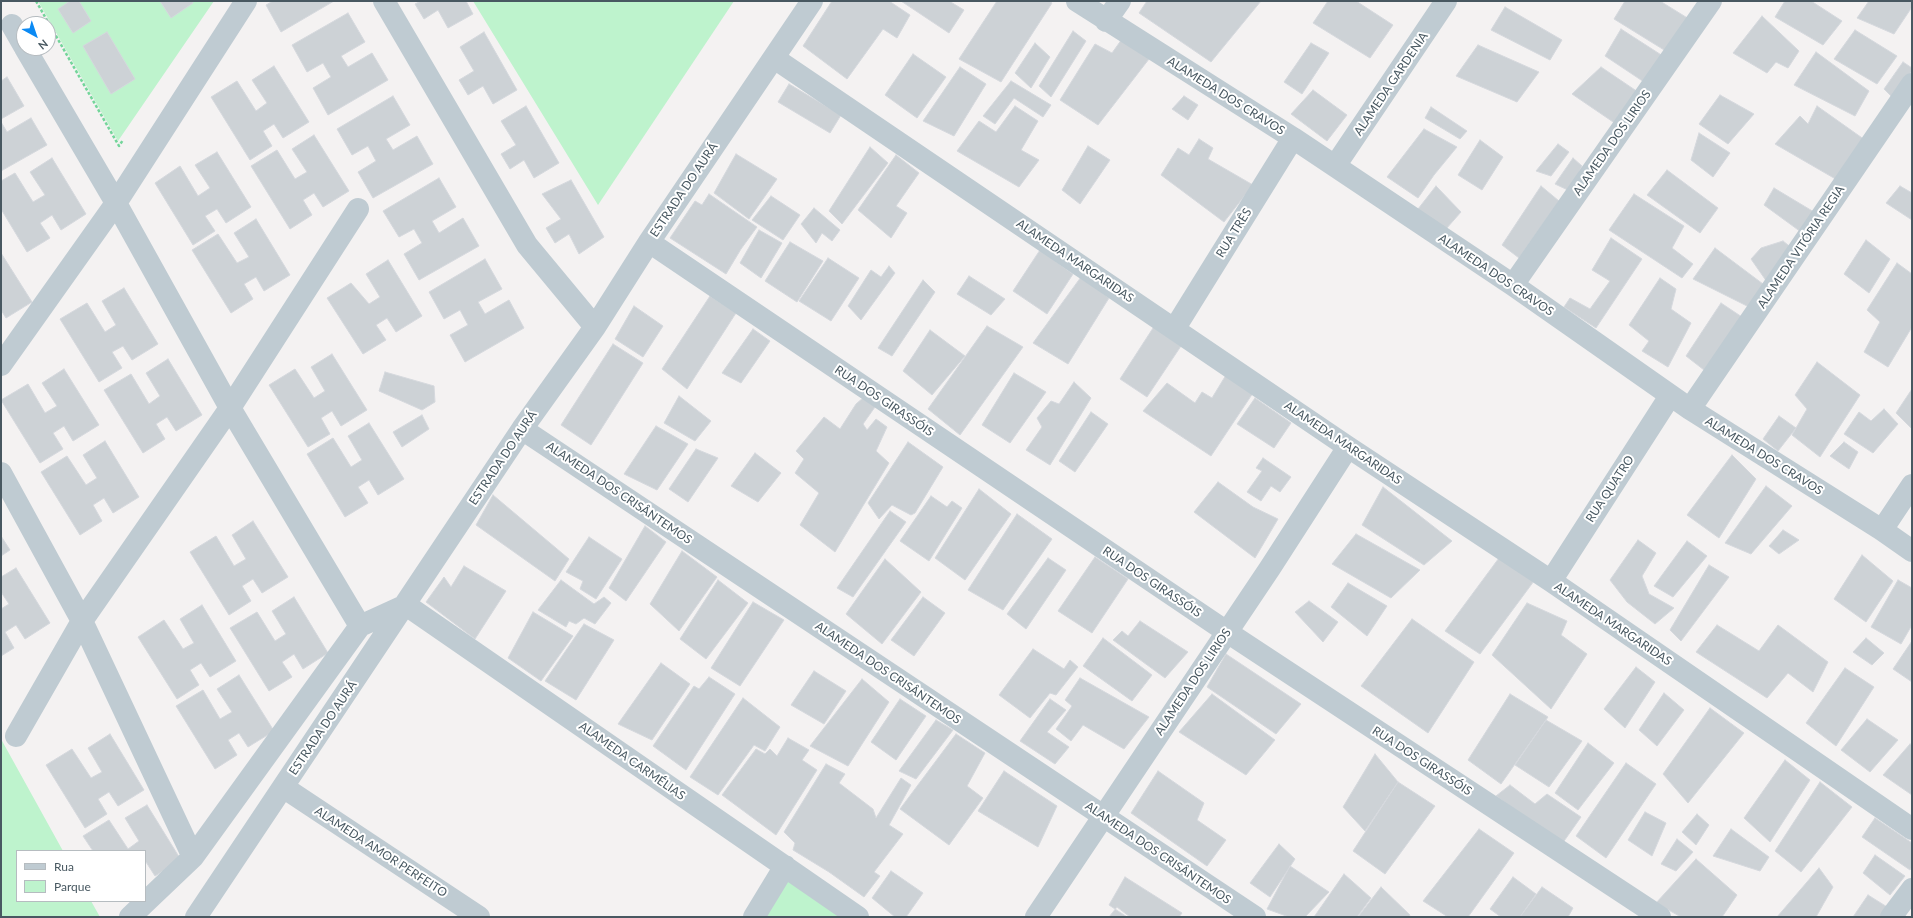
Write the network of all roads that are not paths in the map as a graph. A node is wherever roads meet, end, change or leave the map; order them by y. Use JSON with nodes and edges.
{"nodes":[{"id":1,"x":246,"y":1,"type":"edge"},
{"id":2,"x":384,"y":1,"type":"edge"},
{"id":3,"x":812,"y":1,"type":"edge"},
{"id":4,"x":1077,"y":1,"type":"edge"},
{"id":5,"x":1120,"y":1,"type":"edge"},
{"id":6,"x":1446,"y":1,"type":"edge"},
{"id":7,"x":1711,"y":1,"type":"edge"},
{"id":8,"x":1106,"y":21,"type":"junction"},
{"id":9,"x":12,"y":25,"type":"dead end"},
{"id":10,"x":16,"y":32,"type":"edge"},
{"id":11,"x":30,"y":56,"type":"edge"},
{"id":12,"x":774,"y":58,"type":"junction"},
{"id":13,"x":1912,"y":84,"type":"edge"},
{"id":14,"x":1293,"y":138,"type":"junction"},
{"id":15,"x":1335,"y":166,"type":"junction"},
{"id":16,"x":116,"y":203,"type":"junction"},
{"id":17,"x":358,"y":209,"type":"dead end"},
{"id":18,"x":648,"y":242,"type":"junction"},
{"id":19,"x":1513,"y":285,"type":"junction"},
{"id":20,"x":595,"y":327,"type":"junction"},
{"id":21,"x":1175,"y":328,"type":"junction"},
{"id":22,"x":1,"y":365,"type":"edge"},
{"id":23,"x":1670,"y":396,"type":"junction"},
{"id":24,"x":230,"y":408,"type":"junction"},
{"id":25,"x":1690,"y":409,"type":"junction"},
{"id":26,"x":522,"y":429,"type":"junction"},
{"id":27,"x":1348,"y":447,"type":"junction"},
{"id":28,"x":1,"y":473,"type":"edge"},
{"id":29,"x":1912,"y":485,"type":"edge"},
{"id":30,"x":1882,"y":530,"type":"junction"},
{"id":31,"x":1912,"y":551,"type":"edge"},
{"id":32,"x":1551,"y":581,"type":"junction"},
{"id":33,"x":406,"y":605,"type":"junction"},
{"id":34,"x":82,"y":620,"type":"junction"},
{"id":35,"x":360,"y":626,"type":"junction"},
{"id":36,"x":1227,"y":632,"type":"junction"},
{"id":37,"x":16,"y":736,"type":"dead end"},
{"id":38,"x":283,"y":787,"type":"junction"},
{"id":39,"x":1102,"y":816,"type":"junction"},
{"id":40,"x":1912,"y":828,"type":"edge"},
{"id":41,"x":193,"y":857,"type":"junction"},
{"id":42,"x":785,"y":866,"type":"junction"},
{"id":43,"x":1912,"y":888,"type":"edge"},
{"id":44,"x":146,"y":902,"type":"edge"},
{"id":45,"x":146,"y":902,"type":"edge"},
{"id":46,"x":130,"y":917,"type":"edge"},
{"id":47,"x":196,"y":917,"type":"edge"},
{"id":48,"x":479,"y":917,"type":"edge"},
{"id":49,"x":754,"y":917,"type":"edge"},
{"id":50,"x":858,"y":917,"type":"edge"},
{"id":51,"x":1036,"y":917,"type":"edge"},
{"id":52,"x":1255,"y":917,"type":"edge"},
{"id":53,"x":1660,"y":917,"type":"edge"},
{"id":54,"x":1891,"y":917,"type":"edge"}],
"edges":[{"from":1,"to":16,"type":"street"},
{"from":2,"to":20,"type":"street"},
{"from":3,"to":12,"type":"street","name":"ESTRADA DO AURÁ"},
{"from":4,"to":8,"type":"street","name":"ALAMEDA DOS CRAVOS"},
{"from":5,"to":8,"type":"street"},
{"from":6,"to":15,"type":"street","name":"ALAMEDA GARDENIA"},
{"from":7,"to":19,"type":"street","name":"ALAMEDA DOS LIRIOS"},
{"from":8,"to":14,"type":"street","name":"ALAMEDA DOS CRAVOS"},
{"from":9,"to":10,"type":"street"},
{"from":11,"to":16,"type":"street"},
{"from":12,"to":18,"type":"street","name":"ESTRADA DO AURÁ"},
{"from":12,"to":21,"type":"street","name":"ALAMEDA MARGARIDAS"},
{"from":13,"to":25,"type":"street","name":"ALAMEDA VITÓRIA REGIA"},
{"from":14,"to":15,"type":"street","name":"ALAMEDA DOS CRAVOS"},
{"from":14,"to":21,"type":"street","name":"RUA TRÊS"},
{"from":15,"to":19,"type":"street","name":"ALAMEDA DOS CRAVOS"},
{"from":16,"to":22,"type":"street"},
{"from":16,"to":24,"type":"street"},
{"from":17,"to":24,"type":"street"},
{"from":18,"to":20,"type":"street","name":"ESTRADA DO AURÁ"},
{"from":18,"to":36,"type":"street","name":"RUA DOS GIRASSÓIS"},
{"from":19,"to":23,"type":"street","name":"ALAMEDA DOS CRAVOS"},
{"from":20,"to":26,"type":"street","name":"ESTRADA DO AURÁ"},
{"from":21,"to":27,"type":"street","name":"ALAMEDA MARGARIDAS"},
{"from":23,"to":25,"type":"street","name":"ALAMEDA DOS CRAVOS"},
{"from":23,"to":32,"type":"street","name":"RUA QUATRO"},
{"from":24,"to":34,"type":"street"},
{"from":24,"to":35,"type":"street"},
{"from":25,"to":30,"type":"street","name":"ALAMEDA DOS CRAVOS"},
{"from":26,"to":33,"type":"street","name":"ESTRADA DO AURÁ"},
{"from":26,"to":39,"type":"street","name":"ALAMEDA DOS CRISÂNTEMOS"},
{"from":27,"to":32,"type":"street","name":"ALAMEDA MARGARIDAS"},
{"from":27,"to":36,"type":"street","name":"ALAMEDA DOS LIRIOS"},
{"from":28,"to":34,"type":"street"},
{"from":29,"to":30,"type":"street"},
{"from":30,"to":31,"type":"street","name":"ALAMEDA DOS CRAVOS"},
{"from":32,"to":40,"type":"street","name":"ALAMEDA MARGARIDAS"},
{"from":33,"to":35,"type":"street"},
{"from":33,"to":38,"type":"street","name":"ESTRADA DO AURÁ"},
{"from":33,"to":42,"type":"street","name":"ALAMEDA CARMÉLIAS"},
{"from":34,"to":37,"type":"street"},
{"from":34,"to":41,"type":"street"},
{"from":35,"to":41,"type":"street"},
{"from":36,"to":39,"type":"street","name":"ALAMEDA DOS LIRIOS"},
{"from":36,"to":53,"type":"street","name":"RUA DOS GIRASSÓIS"},
{"from":38,"to":47,"type":"street","name":"ESTRADA DO AURÁ"},
{"from":38,"to":48,"type":"street","name":"ALAMEDA AMOR PERFEITO"},
{"from":39,"to":51,"type":"street","name":"ALAMEDA DOS LIRIOS"},
{"from":39,"to":52,"type":"street","name":"ALAMEDA DOS CRISÂNTEMOS"},
{"from":41,"to":44,"type":"street"},
{"from":42,"to":49,"type":"street"},
{"from":42,"to":50,"type":"street","name":"ALAMEDA CARMÉLIAS"},
{"from":43,"to":54,"type":"street"},
{"from":45,"to":46,"type":"street"}]}
